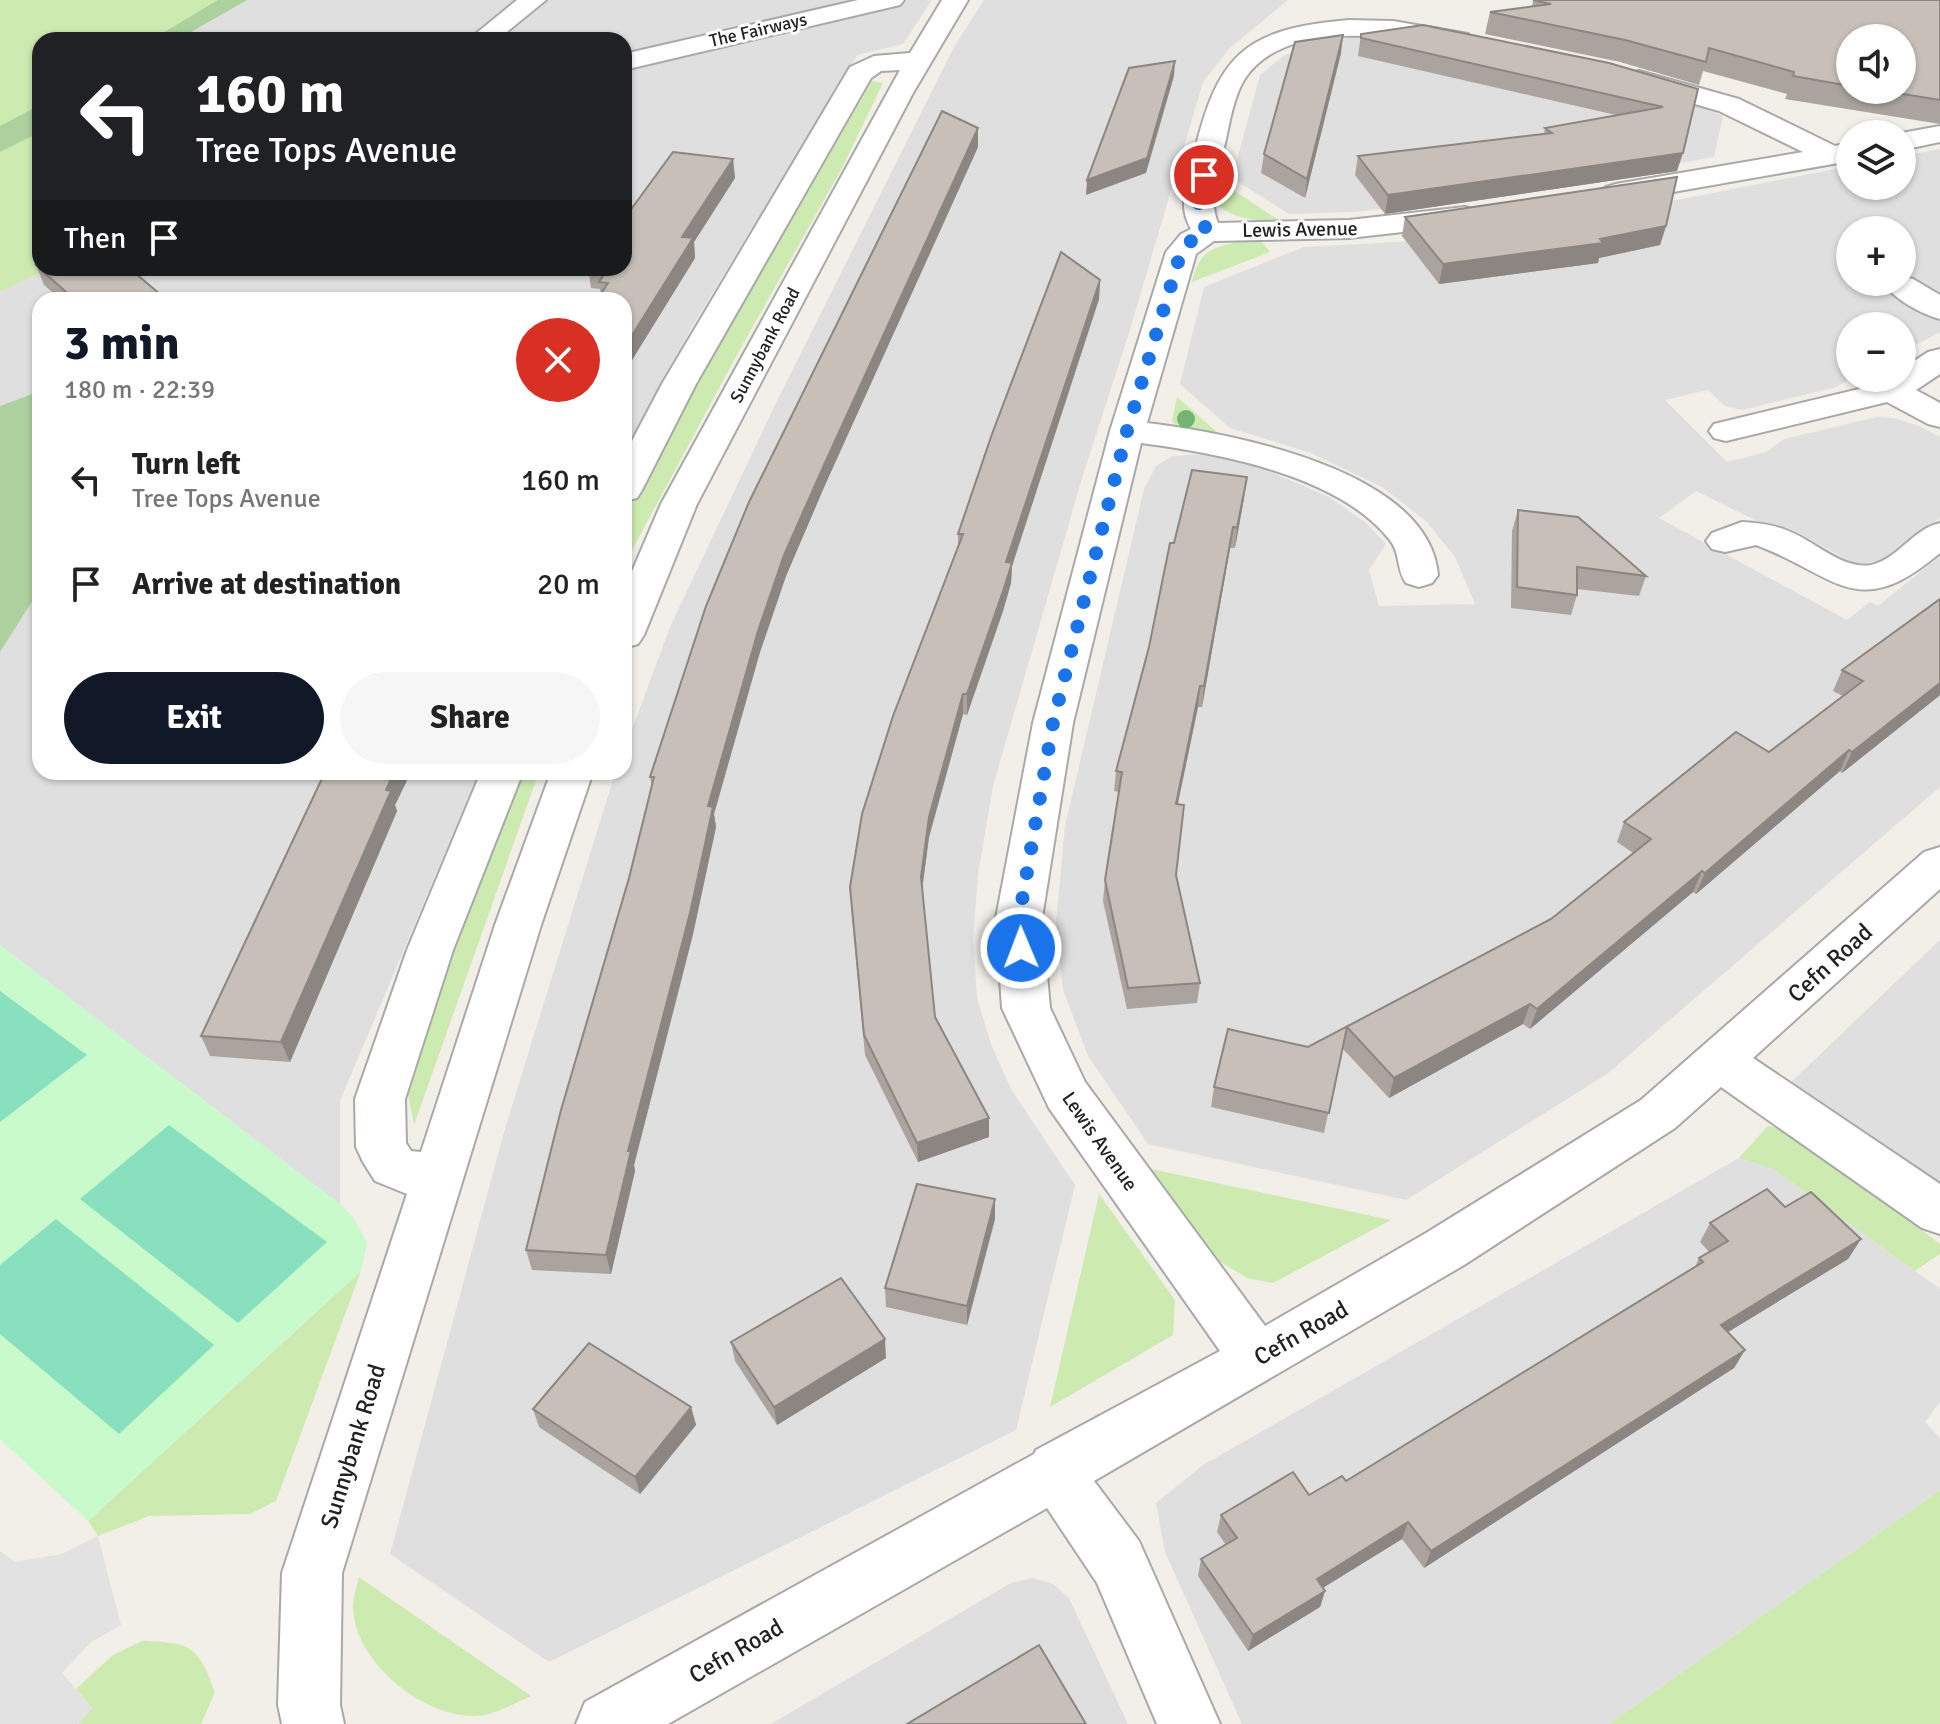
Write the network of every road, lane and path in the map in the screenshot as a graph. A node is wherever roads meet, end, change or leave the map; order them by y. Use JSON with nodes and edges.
{"nodes":[{"id":1,"x":533,"y":0,"type":"edge"},
{"id":2,"x":891,"y":0,"type":"edge"},
{"id":3,"x":955,"y":0,"type":"edge"},
{"id":4,"x":491,"y":32,"type":"edge"},
{"id":5,"x":1485,"y":45,"type":"edge"},
{"id":6,"x":632,"y":60,"type":"edge"},
{"id":7,"x":918,"y":60,"type":"junction"},
{"id":8,"x":1610,"y":71,"type":"edge"},
{"id":9,"x":1940,"y":134,"type":"edge"},
{"id":10,"x":1916,"y":138,"type":"edge"},
{"id":11,"x":1836,"y":151,"type":"edge"},
{"id":12,"x":1836,"y":154,"type":"edge"},
{"id":13,"x":1585,"y":197,"type":"edge"},
{"id":14,"x":1492,"y":212,"type":"edge"},
{"id":15,"x":1208,"y":232,"type":"junction"},
{"id":16,"x":1916,"y":294,"type":"edge"},
{"id":17,"x":1940,"y":309,"type":"edge"},
{"id":18,"x":1940,"y":359,"type":"edge"},
{"id":19,"x":1916,"y":375,"type":"edge"},
{"id":20,"x":1888,"y":392,"type":"edge"},
{"id":21,"x":1894,"y":392,"type":"edge"},
{"id":22,"x":1940,"y":417,"type":"edge"},
{"id":23,"x":1127,"y":431,"type":"junction"},
{"id":24,"x":1726,"y":431,"type":"dead end"},
{"id":25,"x":632,"y":475,"type":"edge"},
{"id":26,"x":1940,"y":534,"type":"edge"},
{"id":27,"x":1725,"y":541,"type":"dead end"},
{"id":28,"x":1419,"y":575,"type":"dead end"},
{"id":29,"x":632,"y":616,"type":"edge"},
{"id":30,"x":499,"y":780,"type":"edge"},
{"id":31,"x":569,"y":780,"type":"edge"},
{"id":32,"x":1940,"y":863,"type":"edge"},
{"id":33,"x":1721,"y":1061,"type":"junction"},
{"id":34,"x":441,"y":1175,"type":"junction"},
{"id":35,"x":1940,"y":1212,"type":"edge"},
{"id":36,"x":1257,"y":1359,"type":"junction"},
{"id":37,"x":1056,"y":1469,"type":"junction"},
{"id":38,"x":313,"y":1724,"type":"edge"},
{"id":39,"x":607,"y":1724,"type":"edge"},
{"id":40,"x":1189,"y":1724,"type":"edge"}],
"edges":[{"from":1,"to":4,"type":"street"},
{"from":2,"to":6,"type":"street","name":"The Fairways"},
{"from":3,"to":7,"type":"street","name":"Sunnybank Road"},
{"from":5,"to":15,"type":"street"},
{"from":7,"to":25,"type":"street"},
{"from":7,"to":29,"type":"street","name":"Sunnybank Road"},
{"from":8,"to":11,"type":"street"},
{"from":9,"to":10,"type":"street"},
{"from":12,"to":13,"type":"street"},
{"from":14,"to":15,"type":"street","name":"Lewis Avenue"},
{"from":15,"to":23,"type":"street","name":"Lewis Avenue"},
{"from":16,"to":17,"type":"street"},
{"from":18,"to":19,"type":"street"},
{"from":20,"to":24,"type":"street"},
{"from":21,"to":22,"type":"street"},
{"from":23,"to":28,"type":"street"},
{"from":23,"to":36,"type":"street","name":"Lewis Avenue"},
{"from":26,"to":27,"type":"street"},
{"from":30,"to":34,"type":"street"},
{"from":31,"to":34,"type":"street","name":"Sunnybank Road"},
{"from":32,"to":33,"type":"street","name":"Cefn Road"},
{"from":33,"to":35,"type":"street"},
{"from":33,"to":36,"type":"street","name":"Cefn Road"},
{"from":34,"to":38,"type":"street","name":"Sunnybank Road"},
{"from":36,"to":37,"type":"street","name":"Cefn Road"},
{"from":37,"to":39,"type":"street","name":"Cefn Road"},
{"from":37,"to":40,"type":"street"}]}
